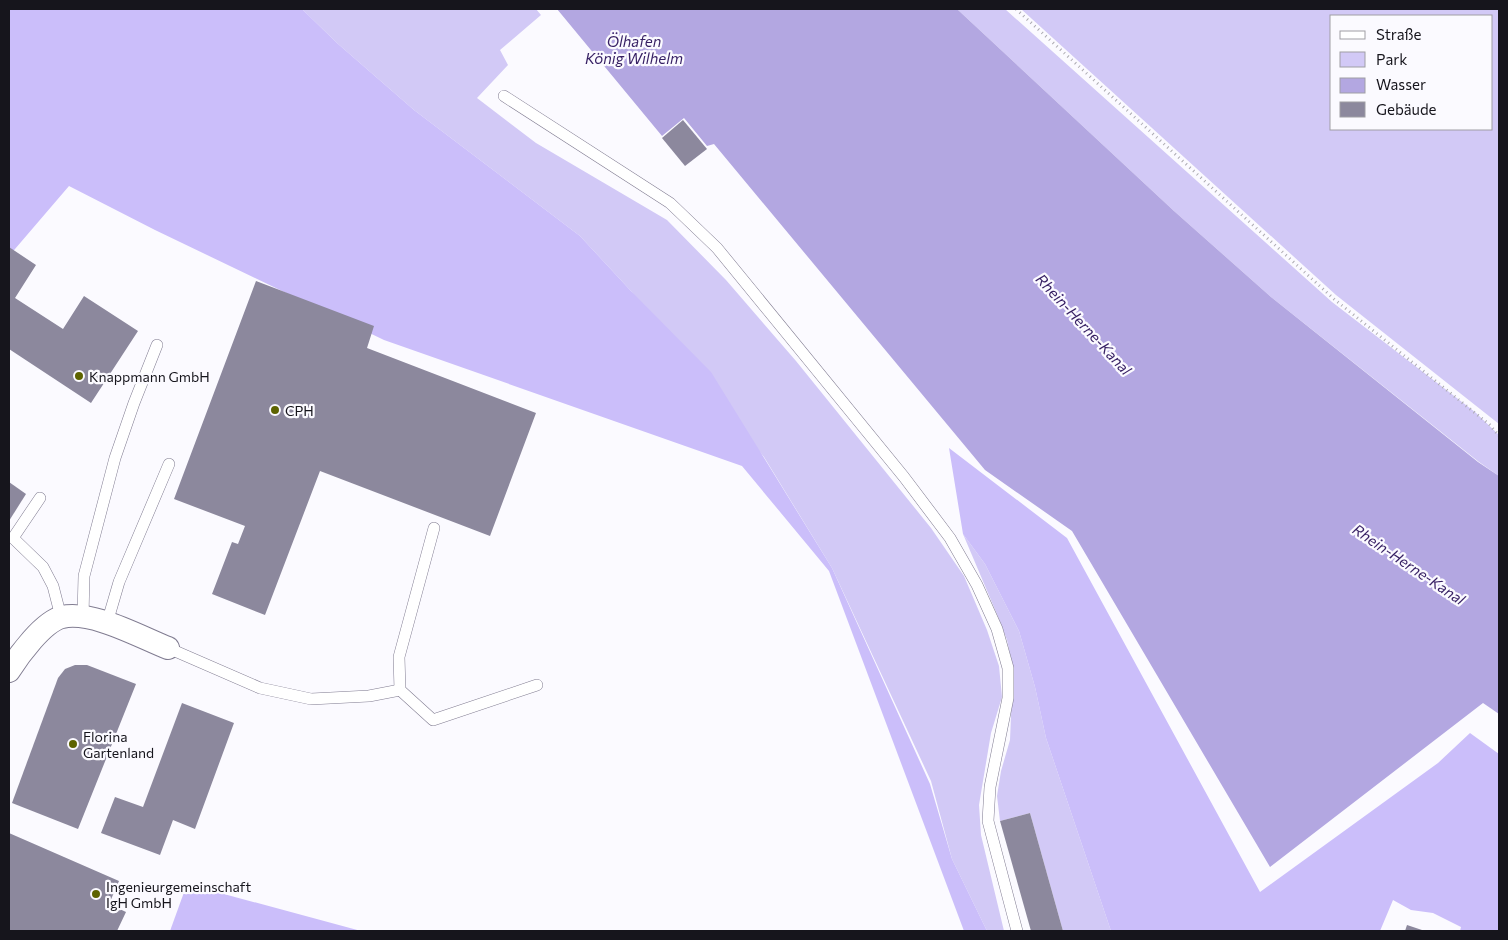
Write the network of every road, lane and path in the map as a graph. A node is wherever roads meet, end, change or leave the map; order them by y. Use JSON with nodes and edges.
{"nodes":[{"id":1,"x":1016,"y":9,"type":"edge"},
{"id":2,"x":504,"y":96,"type":"dead end"},
{"id":3,"x":157,"y":345,"type":"dead end"},
{"id":4,"x":1499,"y":436,"type":"edge"},
{"id":5,"x":169,"y":464,"type":"dead end"},
{"id":6,"x":40,"y":498,"type":"dead end"},
{"id":7,"x":434,"y":528,"type":"dead end"},
{"id":8,"x":72,"y":617,"type":"junction"},
{"id":9,"x":107,"y":623,"type":"junction"},
{"id":10,"x":168,"y":648,"type":"joint"},
{"id":11,"x":9,"y":671,"type":"edge"},
{"id":12,"x":537,"y":685,"type":"dead end"},
{"id":13,"x":400,"y":690,"type":"junction"},
{"id":14,"x":1018,"y":931,"type":"edge"}],
"edges":[{"from":1,"to":4,"type":"path"},
{"from":2,"to":14,"type":"lane"},
{"from":3,"to":8,"type":"lane"},
{"from":5,"to":9,"type":"lane"},
{"from":6,"to":8,"type":"lane"},
{"from":7,"to":13,"type":"lane"},
{"from":8,"to":9,"type":"street"},
{"from":8,"to":11,"type":"street"},
{"from":9,"to":10,"type":"street"},
{"from":10,"to":13,"type":"lane"},
{"from":12,"to":13,"type":"lane"}]}
